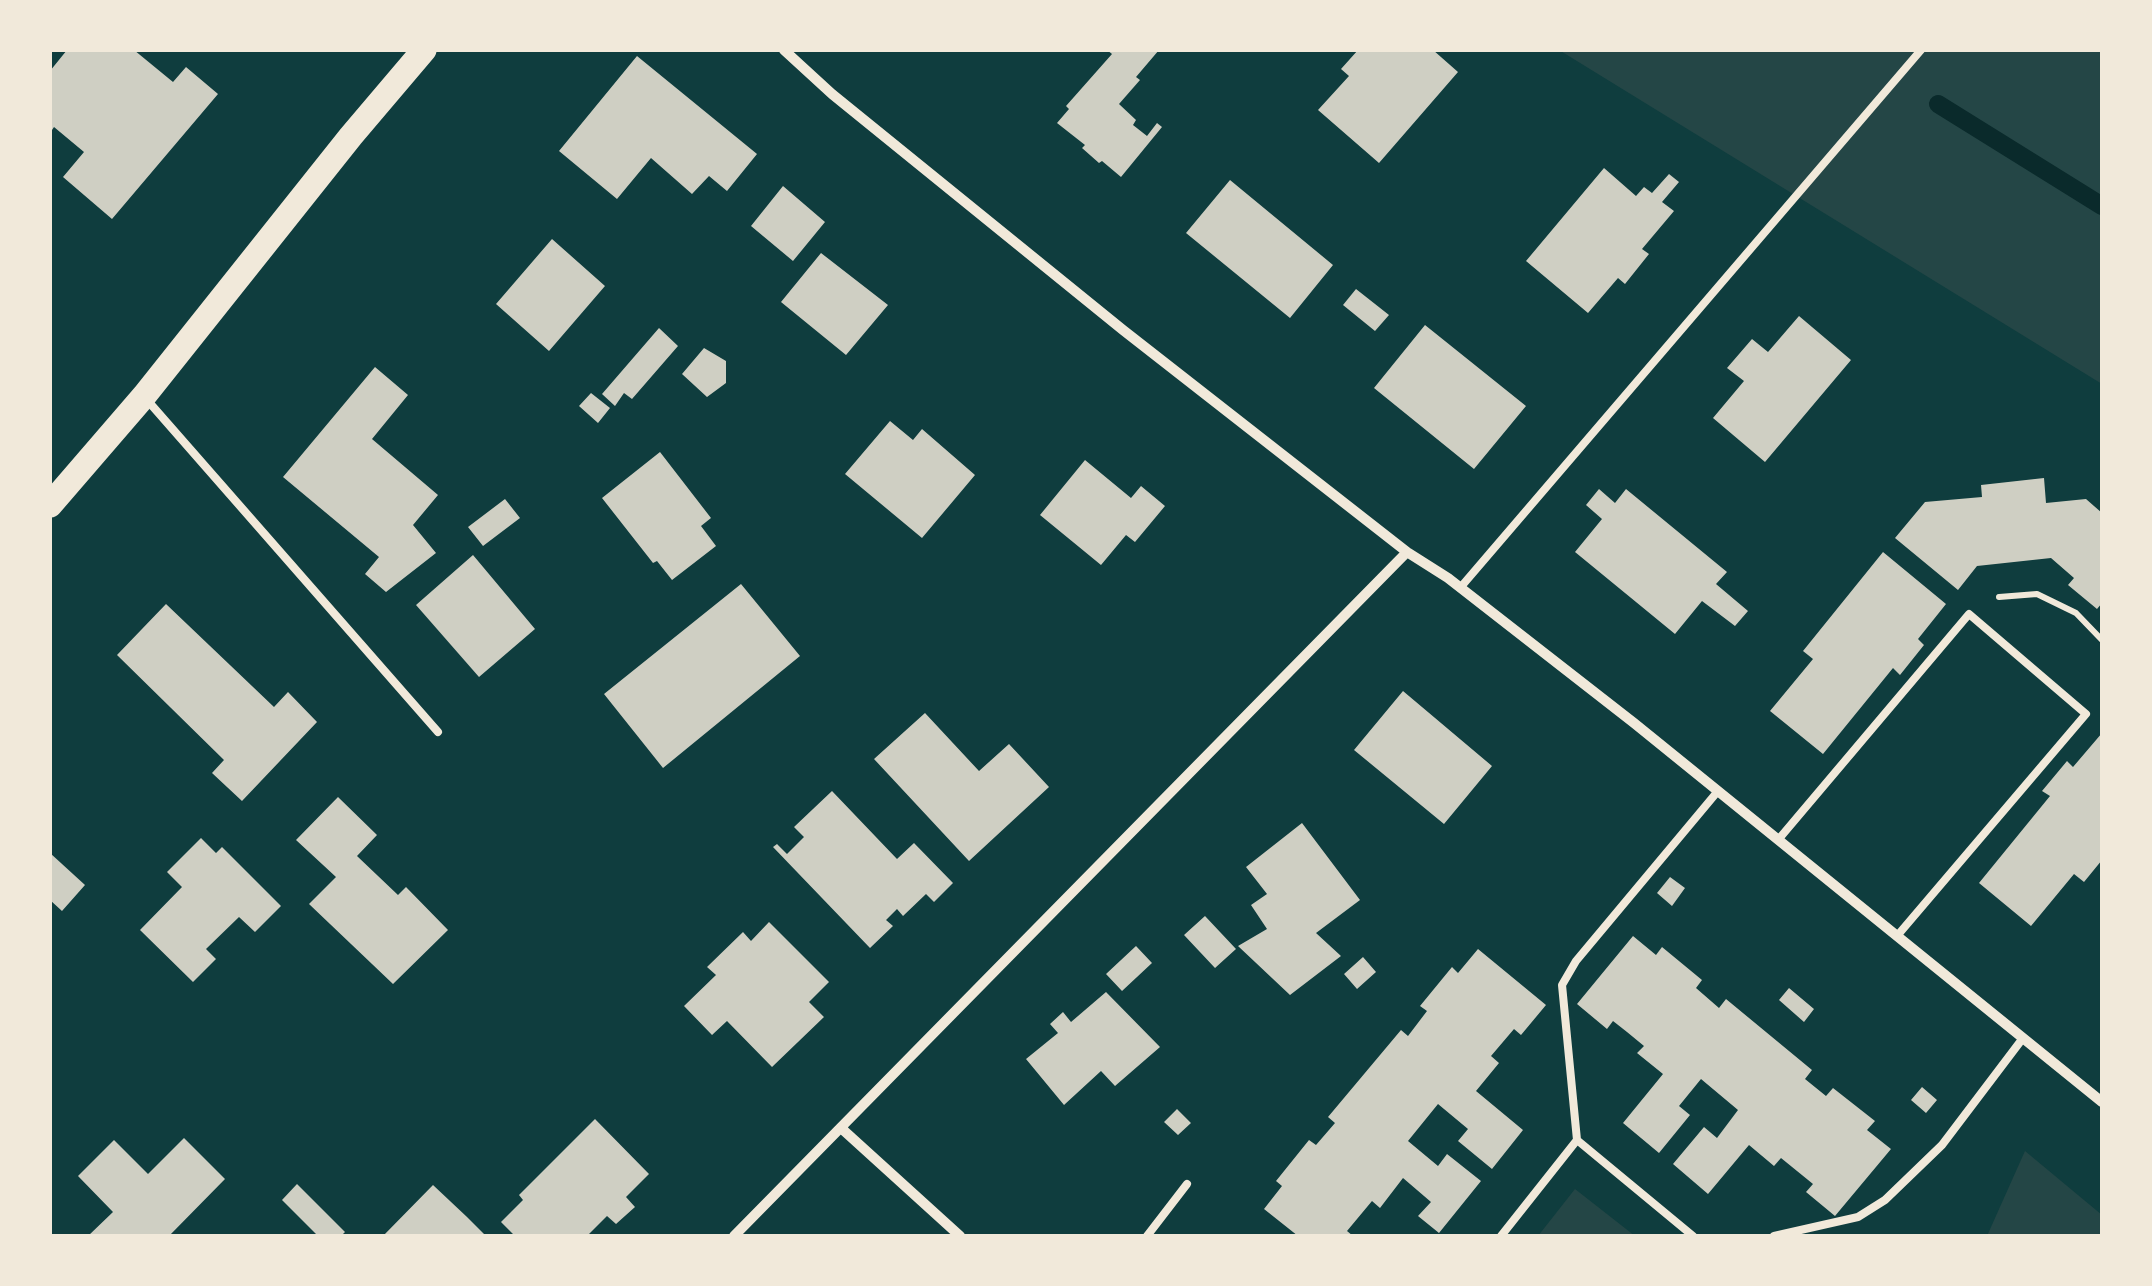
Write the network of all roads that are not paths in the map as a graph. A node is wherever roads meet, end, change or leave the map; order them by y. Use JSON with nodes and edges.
{"nodes":[{"id":1,"x":424,"y":50,"type":"edge"},
{"id":2,"x":784,"y":50,"type":"edge"},
{"id":3,"x":1921,"y":50,"type":"edge"},
{"id":4,"x":144,"y":396,"type":"junction"},
{"id":5,"x":50,"y":504,"type":"edge"},
{"id":6,"x":1407,"y":552,"type":"junction"},
{"id":7,"x":1460,"y":588,"type":"junction"},
{"id":8,"x":438,"y":732,"type":"dead end"},
{"id":9,"x":1718,"y":791,"type":"junction"},
{"id":10,"x":1778,"y":840,"type":"junction"},
{"id":11,"x":1897,"y":936,"type":"junction"},
{"id":12,"x":2023,"y":1038,"type":"junction"},
{"id":13,"x":2102,"y":1102,"type":"edge"},
{"id":14,"x":841,"y":1128,"type":"junction"},
{"id":15,"x":1577,"y":1140,"type":"junction"},
{"id":16,"x":1187,"y":1184,"type":"dead end"},
{"id":17,"x":734,"y":1236,"type":"edge"},
{"id":18,"x":960,"y":1236,"type":"edge"},
{"id":19,"x":1147,"y":1236,"type":"edge"},
{"id":20,"x":1501,"y":1236,"type":"edge"},
{"id":21,"x":1692,"y":1236,"type":"edge"},
{"id":22,"x":1774,"y":1236,"type":"edge"}],
"edges":[{"from":1,"to":4,"type":"main road"},
{"from":2,"to":6,"type":"street"},
{"from":3,"to":7,"type":"lane"},
{"from":4,"to":5,"type":"main road"},
{"from":4,"to":8,"type":"lane"},
{"from":6,"to":7,"type":"street"},
{"from":6,"to":14,"type":"street"},
{"from":7,"to":9,"type":"street"},
{"from":9,"to":10,"type":"street"},
{"from":9,"to":15,"type":"lane"},
{"from":10,"to":11,"type":"street"},
{"from":10,"to":11,"type":"lane"},
{"from":11,"to":12,"type":"street"},
{"from":12,"to":13,"type":"street"},
{"from":12,"to":22,"type":"lane"},
{"from":14,"to":17,"type":"street"},
{"from":14,"to":18,"type":"street"},
{"from":15,"to":20,"type":"lane"},
{"from":15,"to":21,"type":"lane"},
{"from":16,"to":19,"type":"lane"}]}
